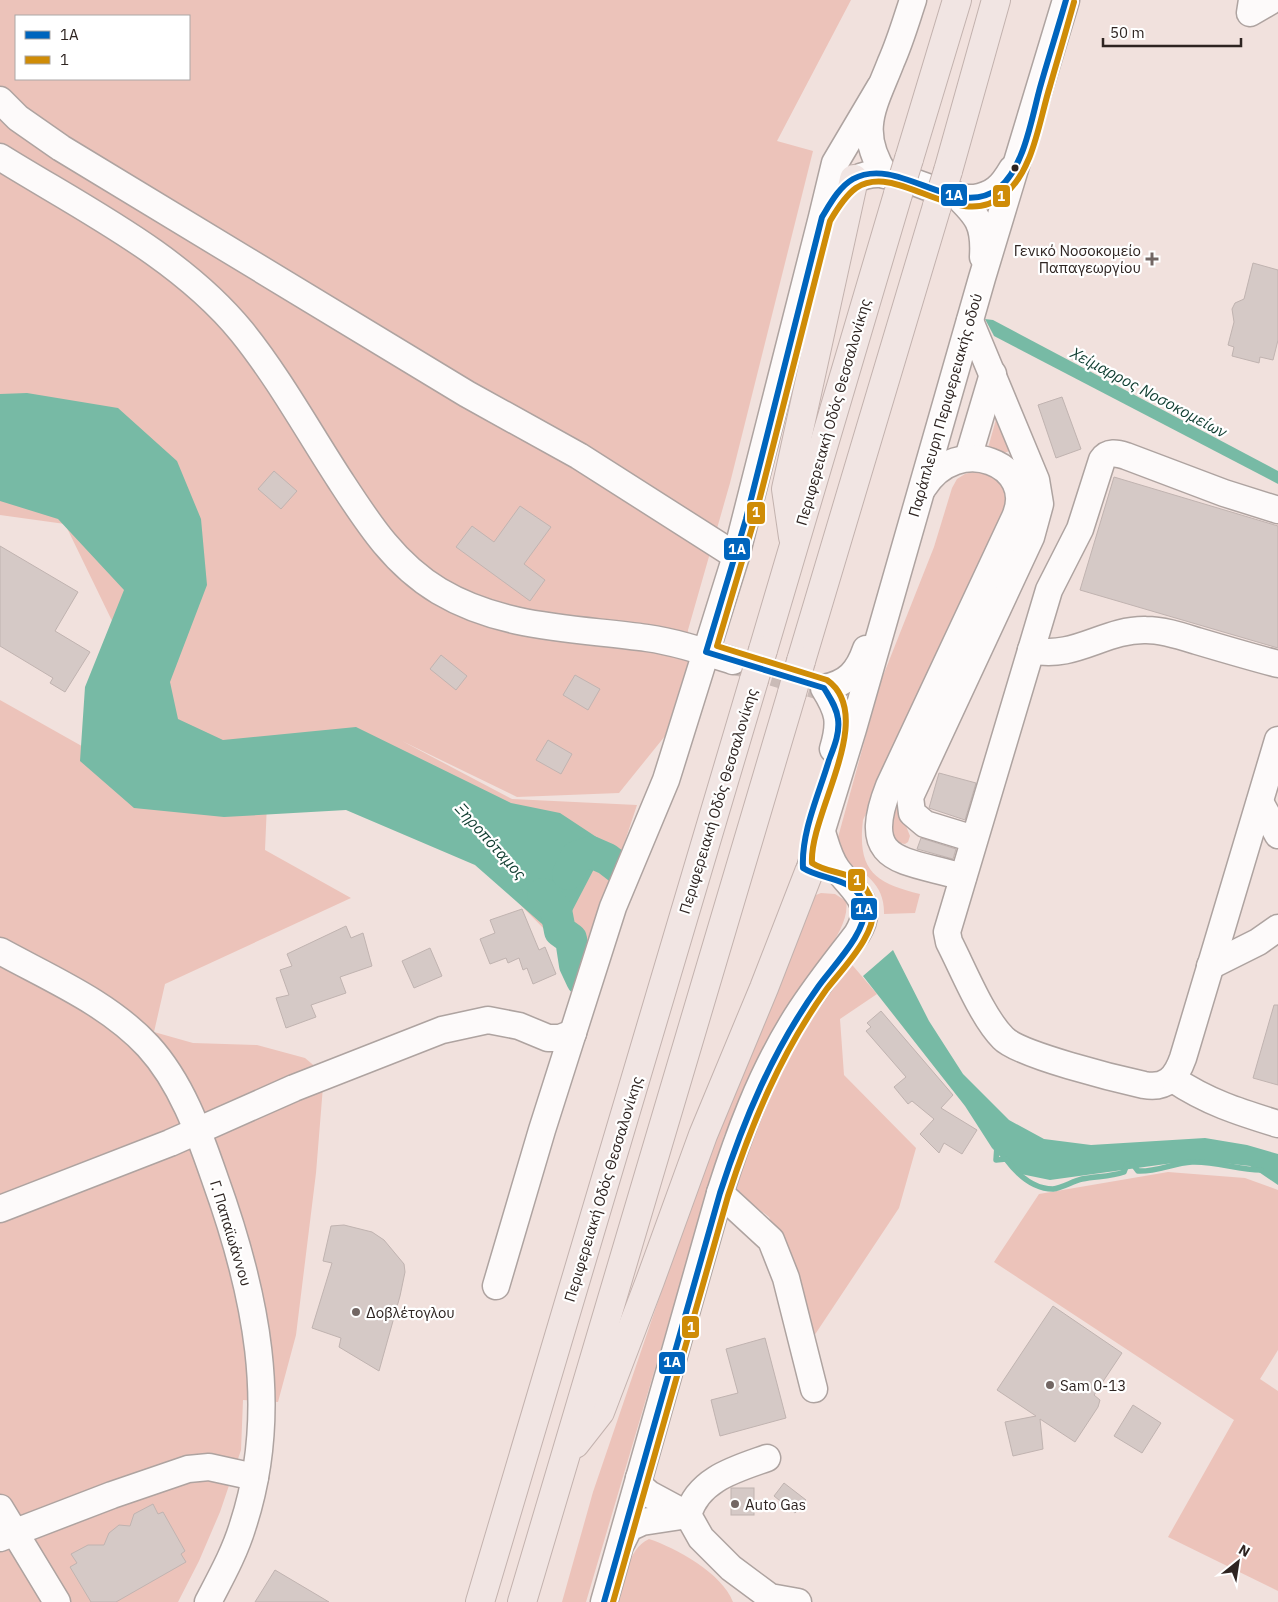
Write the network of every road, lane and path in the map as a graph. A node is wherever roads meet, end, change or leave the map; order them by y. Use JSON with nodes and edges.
{"nodes":[{"id":1,"x":912,"y":0,"type":"edge"},
{"id":2,"x":958,"y":0,"type":"edge"},
{"id":3,"x":996,"y":0,"type":"edge"},
{"id":4,"x":1066,"y":0,"type":"edge"},
{"id":5,"x":880,"y":87,"type":"junction"},
{"id":6,"x":0,"y":100,"type":"edge"},
{"id":7,"x":1020,"y":156,"type":"junction"},
{"id":8,"x":0,"y":157,"type":"edge"},
{"id":9,"x":854,"y":179,"type":"junction"},
{"id":10,"x":891,"y":184,"type":"junction"},
{"id":11,"x":947,"y":190,"type":"junction"},
{"id":12,"x":822,"y":217,"type":"junction"},
{"id":13,"x":982,"y":278,"type":"junction"},
{"id":14,"x":970,"y":321,"type":"junction"},
{"id":15,"x":992,"y":374,"type":"junction"},
{"id":16,"x":968,"y":458,"type":"junction"},
{"id":17,"x":919,"y":494,"type":"junction"},
{"id":18,"x":1278,"y":510,"type":"edge"},
{"id":19,"x":909,"y":532,"type":"junction"},
{"id":20,"x":794,"y":545,"type":"junction"},
{"id":21,"x":736,"y":556,"type":"junction"},
{"id":22,"x":1031,"y":650,"type":"junction"},
{"id":23,"x":706,"y":652,"type":"junction"},
{"id":24,"x":733,"y":661,"type":"tunnel mouth"},
{"id":25,"x":1278,"y":664,"type":"edge"},
{"id":26,"x":1278,"y":740,"type":"edge"},
{"id":27,"x":1260,"y":802,"type":"junction"},
{"id":28,"x":822,"y":832,"type":"junction"},
{"id":29,"x":1278,"y":835,"type":"edge"},
{"id":30,"x":974,"y":839,"type":"junction"},
{"id":31,"x":809,"y":872,"type":"junction"},
{"id":32,"x":963,"y":877,"type":"junction"},
{"id":33,"x":849,"y":883,"type":"junction"},
{"id":34,"x":1278,"y":928,"type":"edge"},
{"id":35,"x":0,"y":951,"type":"edge"},
{"id":36,"x":1210,"y":966,"type":"junction"},
{"id":37,"x":573,"y":1033,"type":"junction"},
{"id":38,"x":1173,"y":1079,"type":"junction"},
{"id":39,"x":1278,"y":1124,"type":"edge"},
{"id":40,"x":196,"y":1131,"type":"junction"},
{"id":41,"x":720,"y":1192,"type":"junction"},
{"id":42,"x":0,"y":1209,"type":"edge"},
{"id":43,"x":496,"y":1286,"type":"dead end"},
{"id":44,"x":814,"y":1389,"type":"dead end"},
{"id":45,"x":565,"y":1458,"type":"junction"},
{"id":46,"x":767,"y":1458,"type":"dead end"},
{"id":47,"x":255,"y":1477,"type":"junction"},
{"id":48,"x":639,"y":1478,"type":"junction"},
{"id":49,"x":0,"y":1508,"type":"edge"},
{"id":50,"x":688,"y":1515,"type":"junction"},
{"id":51,"x":7,"y":1535,"type":"edge"},
{"id":52,"x":621,"y":1543,"type":"junction"},
{"id":53,"x":752,"y":1593,"type":"edge"},
{"id":54,"x":57,"y":1602,"type":"edge"},
{"id":55,"x":208,"y":1602,"type":"edge"},
{"id":56,"x":480,"y":1602,"type":"edge"},
{"id":57,"x":522,"y":1602,"type":"edge"},
{"id":58,"x":604,"y":1602,"type":"edge"},
{"id":59,"x":798,"y":1602,"type":"edge"}],
"edges":[{"from":1,"to":5,"type":"street"},
{"from":2,"to":10,"type":"highway","name":"Περιφερειακή Οδός Θεσσαλονίκης","bridge":true},
{"from":3,"to":11,"type":"highway"},
{"from":4,"to":7,"type":"street"},
{"from":5,"to":10,"type":"street"},
{"from":5,"to":12,"type":"street"},
{"from":6,"to":21,"type":"street"},
{"from":7,"to":11,"type":"street"},
{"from":7,"to":13,"type":"street"},
{"from":8,"to":23,"type":"street"},
{"from":9,"to":10,"type":"street"},
{"from":9,"to":12,"type":"street"},
{"from":9,"to":20,"type":"highway"},
{"from":10,"to":11,"type":"street"},
{"from":10,"to":20,"type":"highway","name":"Περιφερειακή Οδός Θεσσαλονίκης"},
{"from":11,"to":13,"type":"street"},
{"from":11,"to":45,"type":"highway","bridge":true},
{"from":12,"to":21,"type":"street"},
{"from":13,"to":14,"type":"street","name":"Παράπλευρη Περιφερειακής οδού"},
{"from":14,"to":15,"type":"street"},
{"from":14,"to":17,"type":"street","name":"Παράπλευρη Περιφερειακής οδού"},
{"from":15,"to":16,"type":"street"},
{"from":15,"to":30,"type":"street"},
{"from":16,"to":17,"type":"street"},
{"from":16,"to":32,"type":"street"},
{"from":17,"to":19,"type":"street","name":"Παράπλευρη Περιφερειακής οδού"},
{"from":18,"to":22,"type":"street"},
{"from":19,"to":28,"type":"street"},
{"from":19,"to":31,"type":"street"},
{"from":20,"to":56,"type":"highway","name":"Περιφερειακή Οδός Θεσσαλονίκης","bridge":true},
{"from":21,"to":23,"type":"street"},
{"from":22,"to":25,"type":"street"},
{"from":22,"to":30,"type":"street"},
{"from":23,"to":24,"type":"street"},
{"from":23,"to":37,"type":"street"},
{"from":26,"to":27,"type":"street"},
{"from":27,"to":29,"type":"street"},
{"from":27,"to":36,"type":"street"},
{"from":28,"to":31,"type":"street"},
{"from":28,"to":33,"type":"street"},
{"from":30,"to":32,"type":"street"},
{"from":31,"to":33,"type":"street"},
{"from":31,"to":45,"type":"highway"},
{"from":32,"to":38,"type":"street"},
{"from":33,"to":41,"type":"street"},
{"from":34,"to":36,"type":"street"},
{"from":35,"to":40,"type":"street","name":"Γ. Παπαϊωάννου"},
{"from":36,"to":38,"type":"street"},
{"from":37,"to":40,"type":"street"},
{"from":37,"to":43,"type":"street"},
{"from":38,"to":39,"type":"street"},
{"from":40,"to":42,"type":"street"},
{"from":40,"to":47,"type":"street","name":"Γ. Παπαϊωάννου"},
{"from":41,"to":44,"type":"street"},
{"from":41,"to":48,"type":"street"},
{"from":45,"to":57,"type":"highway"},
{"from":46,"to":50,"type":"street"},
{"from":47,"to":51,"type":"street"},
{"from":47,"to":55,"type":"street","name":"Γ. Παπαϊωάννου"},
{"from":48,"to":50,"type":"street"},
{"from":48,"to":52,"type":"street"},
{"from":49,"to":51,"type":"street"},
{"from":50,"to":52,"type":"street"},
{"from":50,"to":53,"type":"street"},
{"from":51,"to":54,"type":"street"},
{"from":52,"to":58,"type":"street"},
{"from":53,"to":59,"type":"street"}]}
